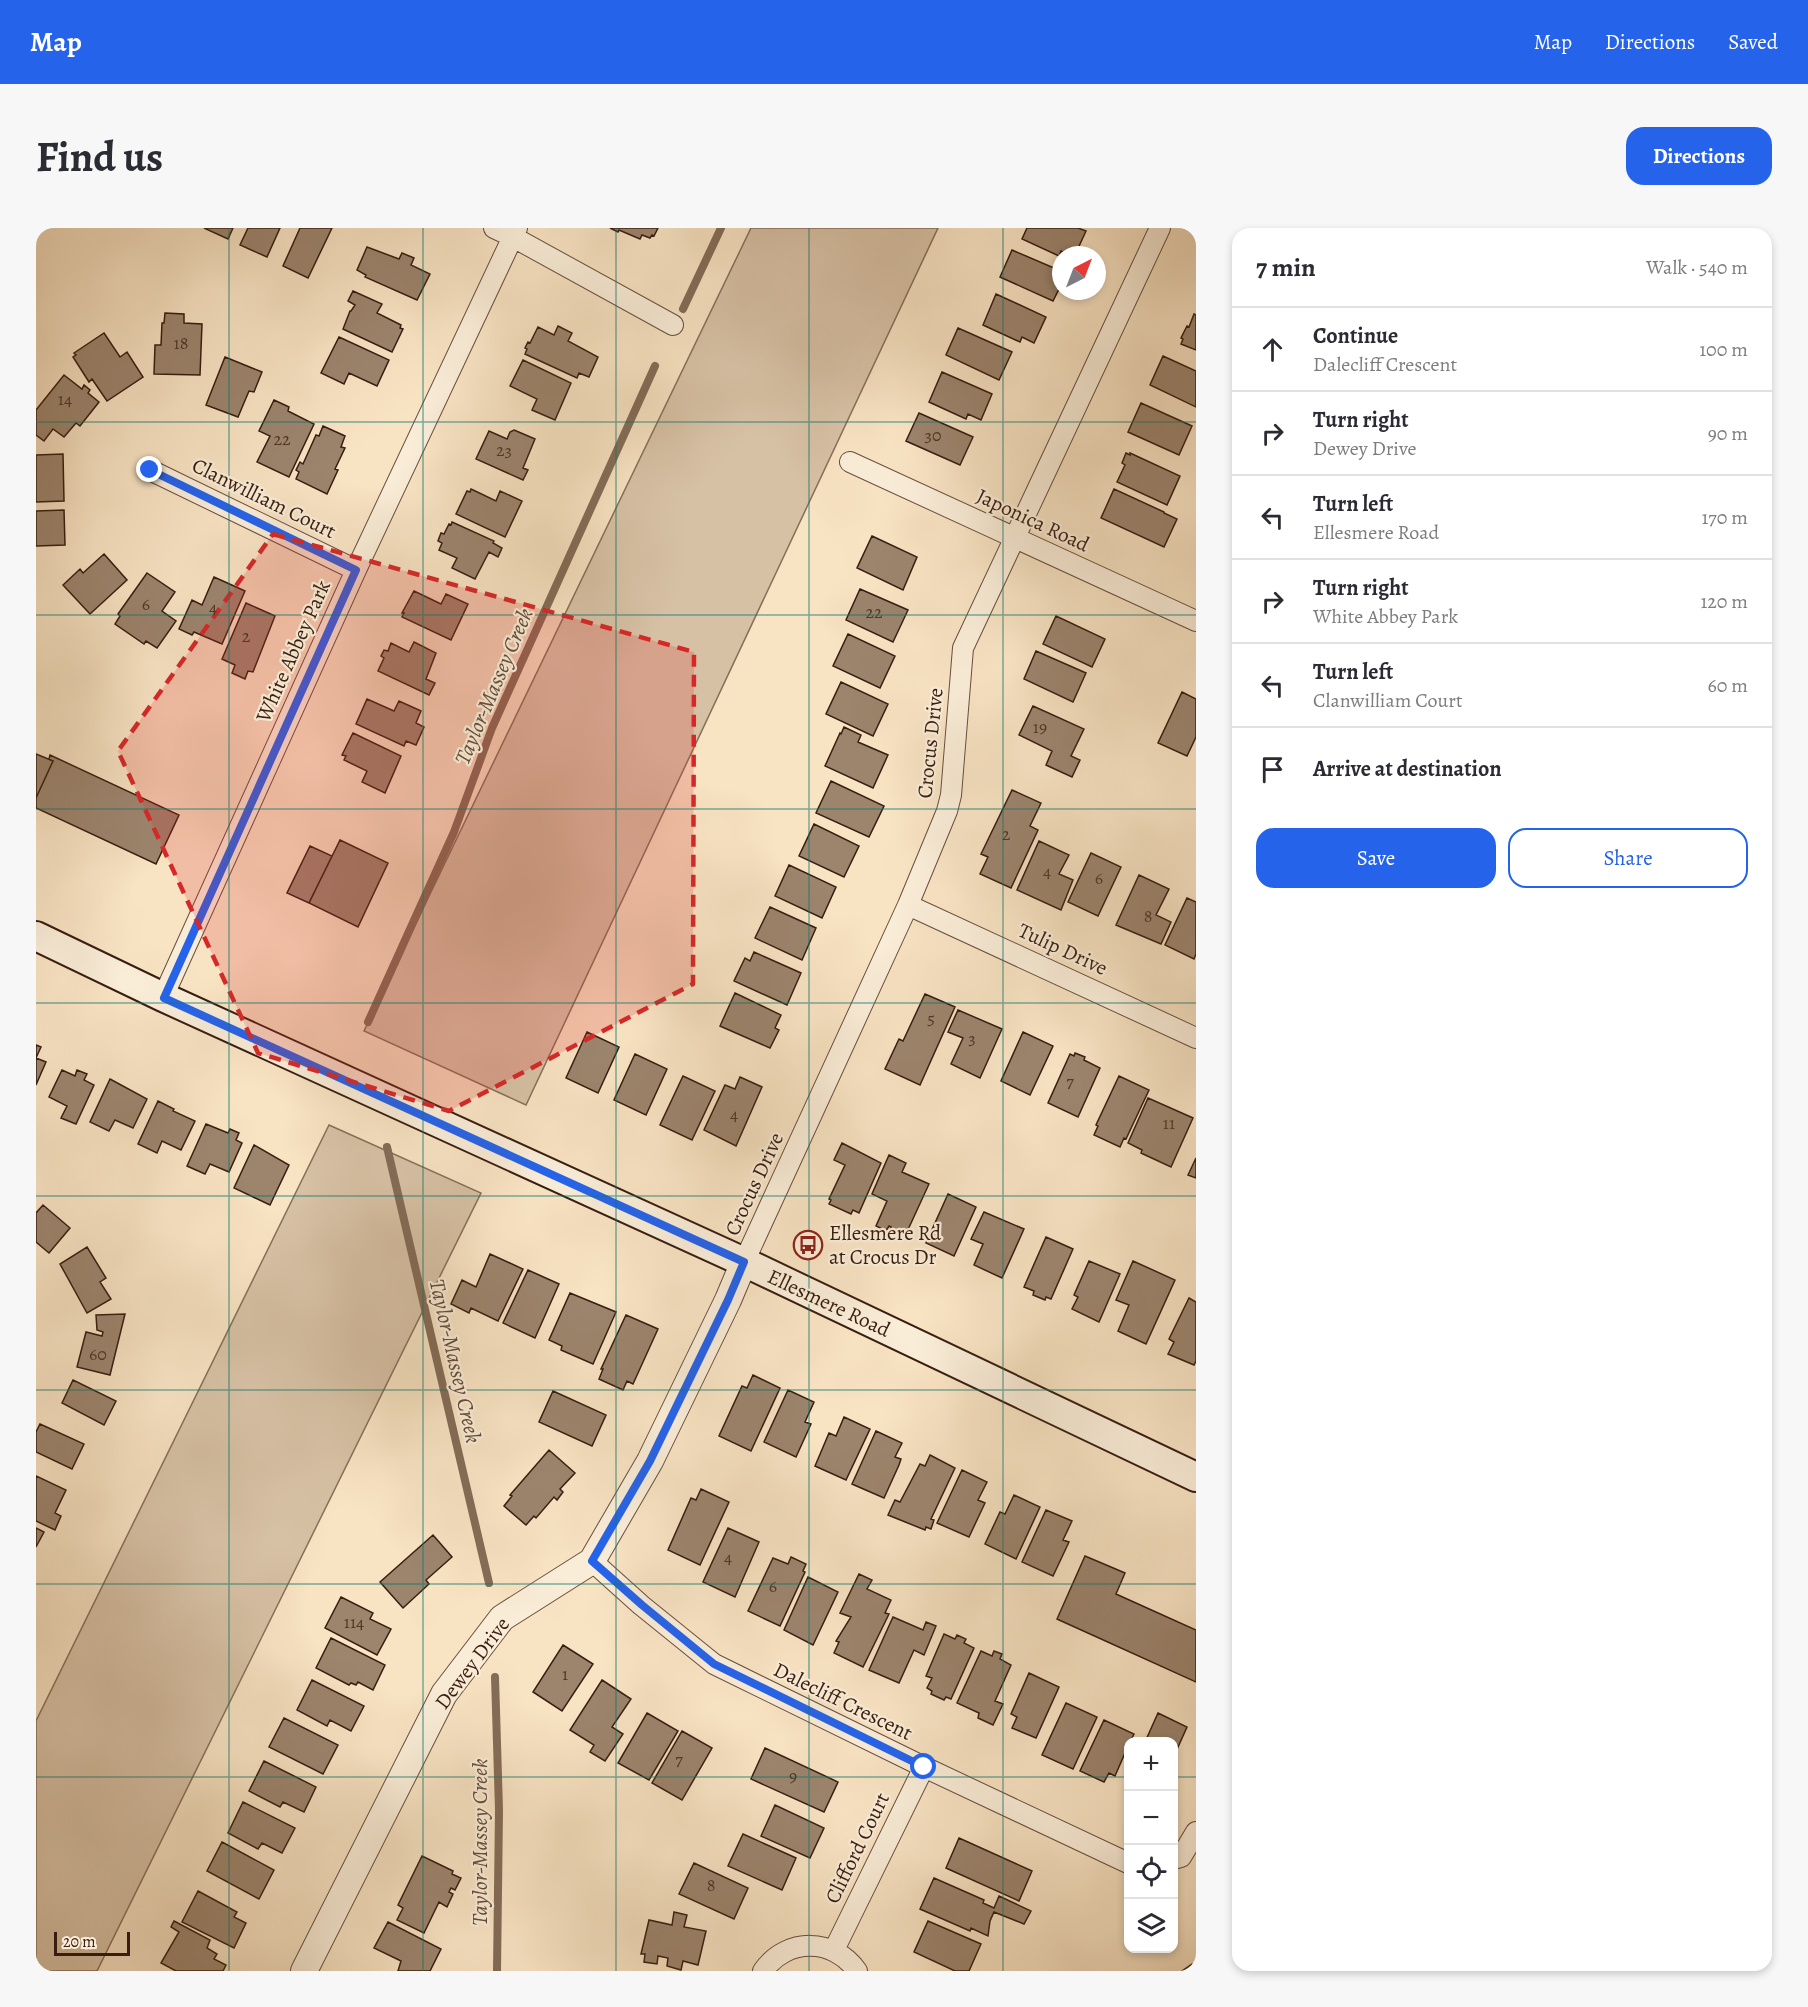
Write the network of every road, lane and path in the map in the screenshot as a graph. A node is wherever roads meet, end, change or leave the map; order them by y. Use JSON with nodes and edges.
{"nodes":[{"id":1,"x":495,"y":228,"type":"edge"},
{"id":2,"x":1160,"y":228,"type":"edge"},
{"id":3,"x":515,"y":232,"type":"edge"},
{"id":4,"x":673,"y":325,"type":"dead end"},
{"id":5,"x":850,"y":462,"type":"dead end"},
{"id":6,"x":150,"y":470,"type":"dead end"},
{"id":7,"x":1014,"y":538,"type":"junction"},
{"id":8,"x":356,"y":570,"type":"junction"},
{"id":9,"x":1196,"y":621,"type":"edge"},
{"id":10,"x":908,"y":905,"type":"junction"},
{"id":11,"x":36,"y":936,"type":"edge"},
{"id":12,"x":164,"y":998,"type":"junction"},
{"id":13,"x":1196,"y":1038,"type":"edge"},
{"id":14,"x":744,"y":1262,"type":"junction"},
{"id":15,"x":1196,"y":1477,"type":"edge"},
{"id":16,"x":592,"y":1561,"type":"junction"},
{"id":17,"x":924,"y":1767,"type":"junction"},
{"id":18,"x":1196,"y":1832,"type":"edge"},
{"id":19,"x":1178,"y":1858,"type":"edge"},
{"id":20,"x":1124,"y":1861,"type":"edge"},
{"id":21,"x":834,"y":1950,"type":"junction"},
{"id":22,"x":304,"y":1971,"type":"edge"},
{"id":23,"x":763,"y":1971,"type":"edge"},
{"id":24,"x":857,"y":1971,"type":"edge"}],
"edges":[{"from":1,"to":3,"type":"street"},
{"from":2,"to":7,"type":"street","name":"Crocus Drive"},
{"from":3,"to":4,"type":"street"},
{"from":3,"to":8,"type":"street","name":"White Abbey Park"},
{"from":5,"to":7,"type":"street","name":"Japonica Road"},
{"from":6,"to":8,"type":"street","name":"Clanwilliam Court"},
{"from":7,"to":9,"type":"street","name":"Japonica Road"},
{"from":7,"to":10,"type":"street","name":"Crocus Drive"},
{"from":8,"to":12,"type":"street","name":"White Abbey Park"},
{"from":10,"to":13,"type":"street","name":"Tulip Drive"},
{"from":10,"to":14,"type":"street","name":"Crocus Drive"},
{"from":11,"to":12,"type":"main road","name":"Ellesmere Road"},
{"from":12,"to":14,"type":"main road","name":"Ellesmere Road"},
{"from":14,"to":15,"type":"main road","name":"Ellesmere Road"},
{"from":14,"to":16,"type":"street","name":"Dewey Drive"},
{"from":16,"to":17,"type":"street","name":"Dalecliff Crescent"},
{"from":16,"to":22,"type":"street","name":"Dewey Drive"},
{"from":17,"to":20,"type":"street","name":"Dalecliff Crescent"},
{"from":17,"to":21,"type":"street","name":"Clifford Court"},
{"from":18,"to":19,"type":"street"},
{"from":21,"to":23,"type":"street"},
{"from":21,"to":24,"type":"street"}]}
